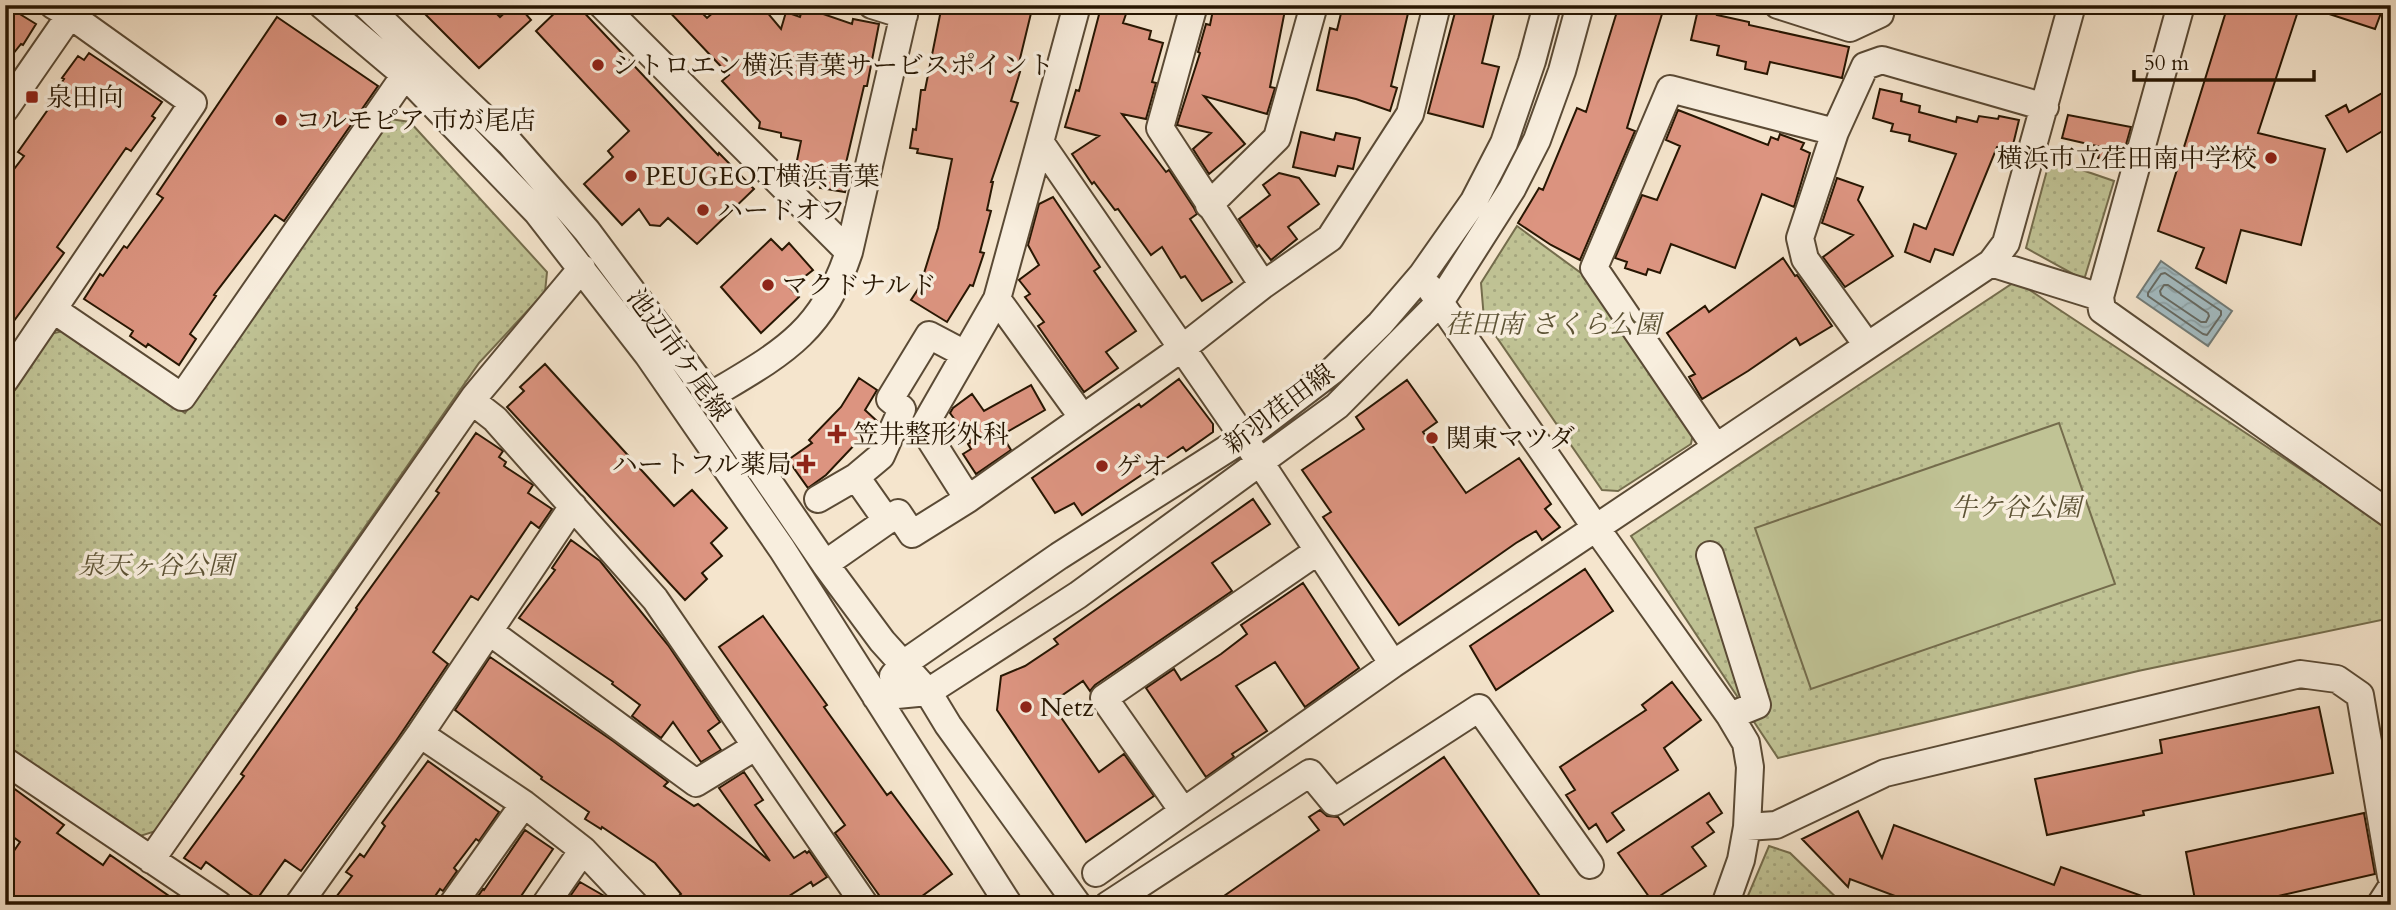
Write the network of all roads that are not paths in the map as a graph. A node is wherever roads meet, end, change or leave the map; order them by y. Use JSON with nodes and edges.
{"nodes":[{"id":1,"x":322,"y":5,"type":"edge"},
{"id":2,"x":366,"y":5,"type":"edge"},
{"id":3,"x":602,"y":5,"type":"edge"},
{"id":4,"x":872,"y":5,"type":"edge"},
{"id":5,"x":1077,"y":5,"type":"edge"},
{"id":6,"x":1194,"y":5,"type":"edge"},
{"id":7,"x":1314,"y":5,"type":"edge"},
{"id":8,"x":1437,"y":5,"type":"edge"},
{"id":9,"x":1547,"y":5,"type":"edge"},
{"id":10,"x":1580,"y":5,"type":"edge"},
{"id":11,"x":1778,"y":5,"type":"edge"},
{"id":12,"x":1882,"y":5,"type":"edge"},
{"id":13,"x":2072,"y":5,"type":"edge"},
{"id":14,"x":2181,"y":5,"type":"edge"},
{"id":15,"x":67,"y":9,"type":"edge"},
{"id":16,"x":905,"y":10,"type":"edge"},
{"id":17,"x":405,"y":75,"type":"junction"},
{"id":18,"x":2045,"y":107,"type":"junction"},
{"id":19,"x":5,"y":109,"type":"edge"},
{"id":20,"x":1835,"y":132,"type":"junction"},
{"id":21,"x":1040,"y":142,"type":"junction"},
{"id":22,"x":1209,"y":205,"type":"junction"},
{"id":23,"x":849,"y":252,"type":"junction"},
{"id":24,"x":1991,"y":263,"type":"junction"},
{"id":25,"x":582,"y":268,"type":"junction"},
{"id":26,"x":1422,"y":275,"type":"junction"},
{"id":27,"x":1263,"y":285,"type":"junction"},
{"id":28,"x":2100,"y":297,"type":"junction"},
{"id":29,"x":996,"y":299,"type":"junction"},
{"id":30,"x":1440,"y":302,"type":"junction"},
{"id":31,"x":54,"y":310,"type":"junction"},
{"id":32,"x":1867,"y":345,"type":"junction"},
{"id":33,"x":1182,"y":348,"type":"junction"},
{"id":34,"x":965,"y":354,"type":"junction"},
{"id":35,"x":5,"y":380,"type":"edge"},
{"id":36,"x":710,"y":396,"type":"junction"},
{"id":37,"x":472,"y":401,"type":"junction"},
{"id":38,"x":1083,"y":418,"type":"junction"},
{"id":39,"x":1244,"y":438,"type":"junction"},
{"id":40,"x":1716,"y":446,"type":"junction"},
{"id":41,"x":1260,"y":464,"type":"junction"},
{"id":42,"x":856,"y":477,"type":"junction"},
{"id":43,"x":818,"y":499,"type":"dead end"},
{"id":44,"x":968,"y":499,"type":"junction"},
{"id":45,"x":573,"y":506,"type":"junction"},
{"id":46,"x":2391,"y":515,"type":"edge"},
{"id":47,"x":887,"y":521,"type":"junction"},
{"id":48,"x":1596,"y":528,"type":"junction"},
{"id":49,"x":1318,"y":551,"type":"junction"},
{"id":50,"x":1710,"y":555,"type":"dead end"},
{"id":51,"x":825,"y":564,"type":"junction"},
{"id":52,"x":490,"y":632,"type":"junction"},
{"id":53,"x":902,"y":664,"type":"junction"},
{"id":54,"x":1393,"y":664,"type":"junction"},
{"id":55,"x":928,"y":692,"type":"junction"},
{"id":56,"x":876,"y":697,"type":"junction"},
{"id":57,"x":1730,"y":716,"type":"junction"},
{"id":58,"x":420,"y":734,"type":"junction"},
{"id":59,"x":755,"y":747,"type":"junction"},
{"id":60,"x":5,"y":761,"type":"edge"},
{"id":61,"x":524,"y":804,"type":"junction"},
{"id":62,"x":1183,"y":811,"type":"junction"},
{"id":63,"x":1747,"y":827,"type":"junction"},
{"id":64,"x":583,"y":850,"type":"junction"},
{"id":65,"x":150,"y":860,"type":"junction"},
{"id":66,"x":1590,"y":864,"type":"dead end"},
{"id":67,"x":1096,"y":873,"type":"dead end"},
{"id":68,"x":2391,"y":876,"type":"edge"},
{"id":69,"x":2391,"y":888,"type":"edge"},
{"id":70,"x":219,"y":905,"type":"edge"},
{"id":71,"x":298,"y":905,"type":"edge"},
{"id":72,"x":452,"y":905,"type":"edge"},
{"id":73,"x":545,"y":905,"type":"edge"},
{"id":74,"x":635,"y":905,"type":"edge"},
{"id":75,"x":865,"y":905,"type":"edge"},
{"id":76,"x":1009,"y":905,"type":"edge"},
{"id":77,"x":1078,"y":905,"type":"edge"},
{"id":78,"x":1108,"y":905,"type":"edge"},
{"id":79,"x":1725,"y":905,"type":"edge"},
{"id":80,"x":2380,"y":905,"type":"edge"}],
"edges":[{"from":1,"to":17,"type":"street","name":"池辺市ケ尾線"},
{"from":2,"to":36,"type":"street","name":"池辺市ケ尾線"},
{"from":3,"to":23,"type":"street"},
{"from":4,"to":16,"type":"street"},
{"from":5,"to":21,"type":"street"},
{"from":6,"to":22,"type":"street"},
{"from":7,"to":22,"type":"street"},
{"from":8,"to":27,"type":"street"},
{"from":9,"to":26,"type":"street","name":"新羽荏田線"},
{"from":10,"to":30,"type":"street","name":"新羽荏田線"},
{"from":11,"to":12,"type":"street"},
{"from":13,"to":18,"type":"street"},
{"from":14,"to":28,"type":"street"},
{"from":15,"to":19,"type":"street"},
{"from":15,"to":31,"type":"street"},
{"from":16,"to":23,"type":"street"},
{"from":17,"to":25,"type":"street","name":"池辺市ケ尾線"},
{"from":17,"to":31,"type":"street"},
{"from":18,"to":20,"type":"street"},
{"from":18,"to":24,"type":"street"},
{"from":20,"to":32,"type":"street"},
{"from":20,"to":40,"type":"street"},
{"from":21,"to":29,"type":"street"},
{"from":21,"to":33,"type":"street"},
{"from":22,"to":27,"type":"street"},
{"from":23,"to":36,"type":"street"},
{"from":24,"to":28,"type":"street"},
{"from":24,"to":32,"type":"street"},
{"from":25,"to":37,"type":"street"},
{"from":25,"to":56,"type":"street","name":"池辺市ケ尾線"},
{"from":26,"to":30,"type":"street"},
{"from":26,"to":39,"type":"street","name":"新羽荏田線"},
{"from":27,"to":33,"type":"street"},
{"from":28,"to":46,"type":"street"},
{"from":29,"to":34,"type":"street"},
{"from":29,"to":38,"type":"street"},
{"from":30,"to":41,"type":"street","name":"新羽荏田線"},
{"from":30,"to":48,"type":"street"},
{"from":31,"to":35,"type":"street"},
{"from":32,"to":40,"type":"street"},
{"from":33,"to":38,"type":"street"},
{"from":33,"to":39,"type":"street"},
{"from":34,"to":42,"type":"street"},
{"from":34,"to":44,"type":"street"},
{"from":36,"to":51,"type":"street","name":"池辺市ケ尾線"},
{"from":37,"to":45,"type":"street"},
{"from":37,"to":65,"type":"street"},
{"from":38,"to":44,"type":"street"},
{"from":39,"to":41,"type":"street"},
{"from":39,"to":53,"type":"street","name":"新羽荏田線"},
{"from":40,"to":48,"type":"street"},
{"from":41,"to":49,"type":"street"},
{"from":41,"to":55,"type":"street","name":"新羽荏田線"},
{"from":42,"to":43,"type":"street"},
{"from":42,"to":47,"type":"street"},
{"from":44,"to":47,"type":"street"},
{"from":45,"to":52,"type":"street"},
{"from":45,"to":59,"type":"street"},
{"from":47,"to":51,"type":"street"},
{"from":48,"to":54,"type":"street"},
{"from":48,"to":57,"type":"street"},
{"from":49,"to":54,"type":"street"},
{"from":49,"to":62,"type":"street"},
{"from":50,"to":57,"type":"street"},
{"from":51,"to":53,"type":"street","name":"池辺市ケ尾線"},
{"from":52,"to":58,"type":"street"},
{"from":52,"to":59,"type":"street"},
{"from":53,"to":55,"type":"street","name":"池辺市ケ尾線"},
{"from":53,"to":56,"type":"street","name":"新羽荏田線"},
{"from":54,"to":62,"type":"street"},
{"from":55,"to":56,"type":"street"},
{"from":55,"to":77,"type":"street","name":"池辺市ケ尾線"},
{"from":56,"to":76,"type":"street","name":"池辺市ケ尾線"},
{"from":57,"to":63,"type":"street"},
{"from":58,"to":61,"type":"street"},
{"from":58,"to":71,"type":"street"},
{"from":59,"to":75,"type":"street"},
{"from":60,"to":65,"type":"street"},
{"from":61,"to":64,"type":"street"},
{"from":61,"to":72,"type":"street"},
{"from":62,"to":67,"type":"street"},
{"from":63,"to":68,"type":"street"},
{"from":63,"to":79,"type":"street"},
{"from":64,"to":73,"type":"street"},
{"from":64,"to":74,"type":"street"},
{"from":65,"to":70,"type":"street"},
{"from":66,"to":78,"type":"street"},
{"from":69,"to":80,"type":"street"}]}
